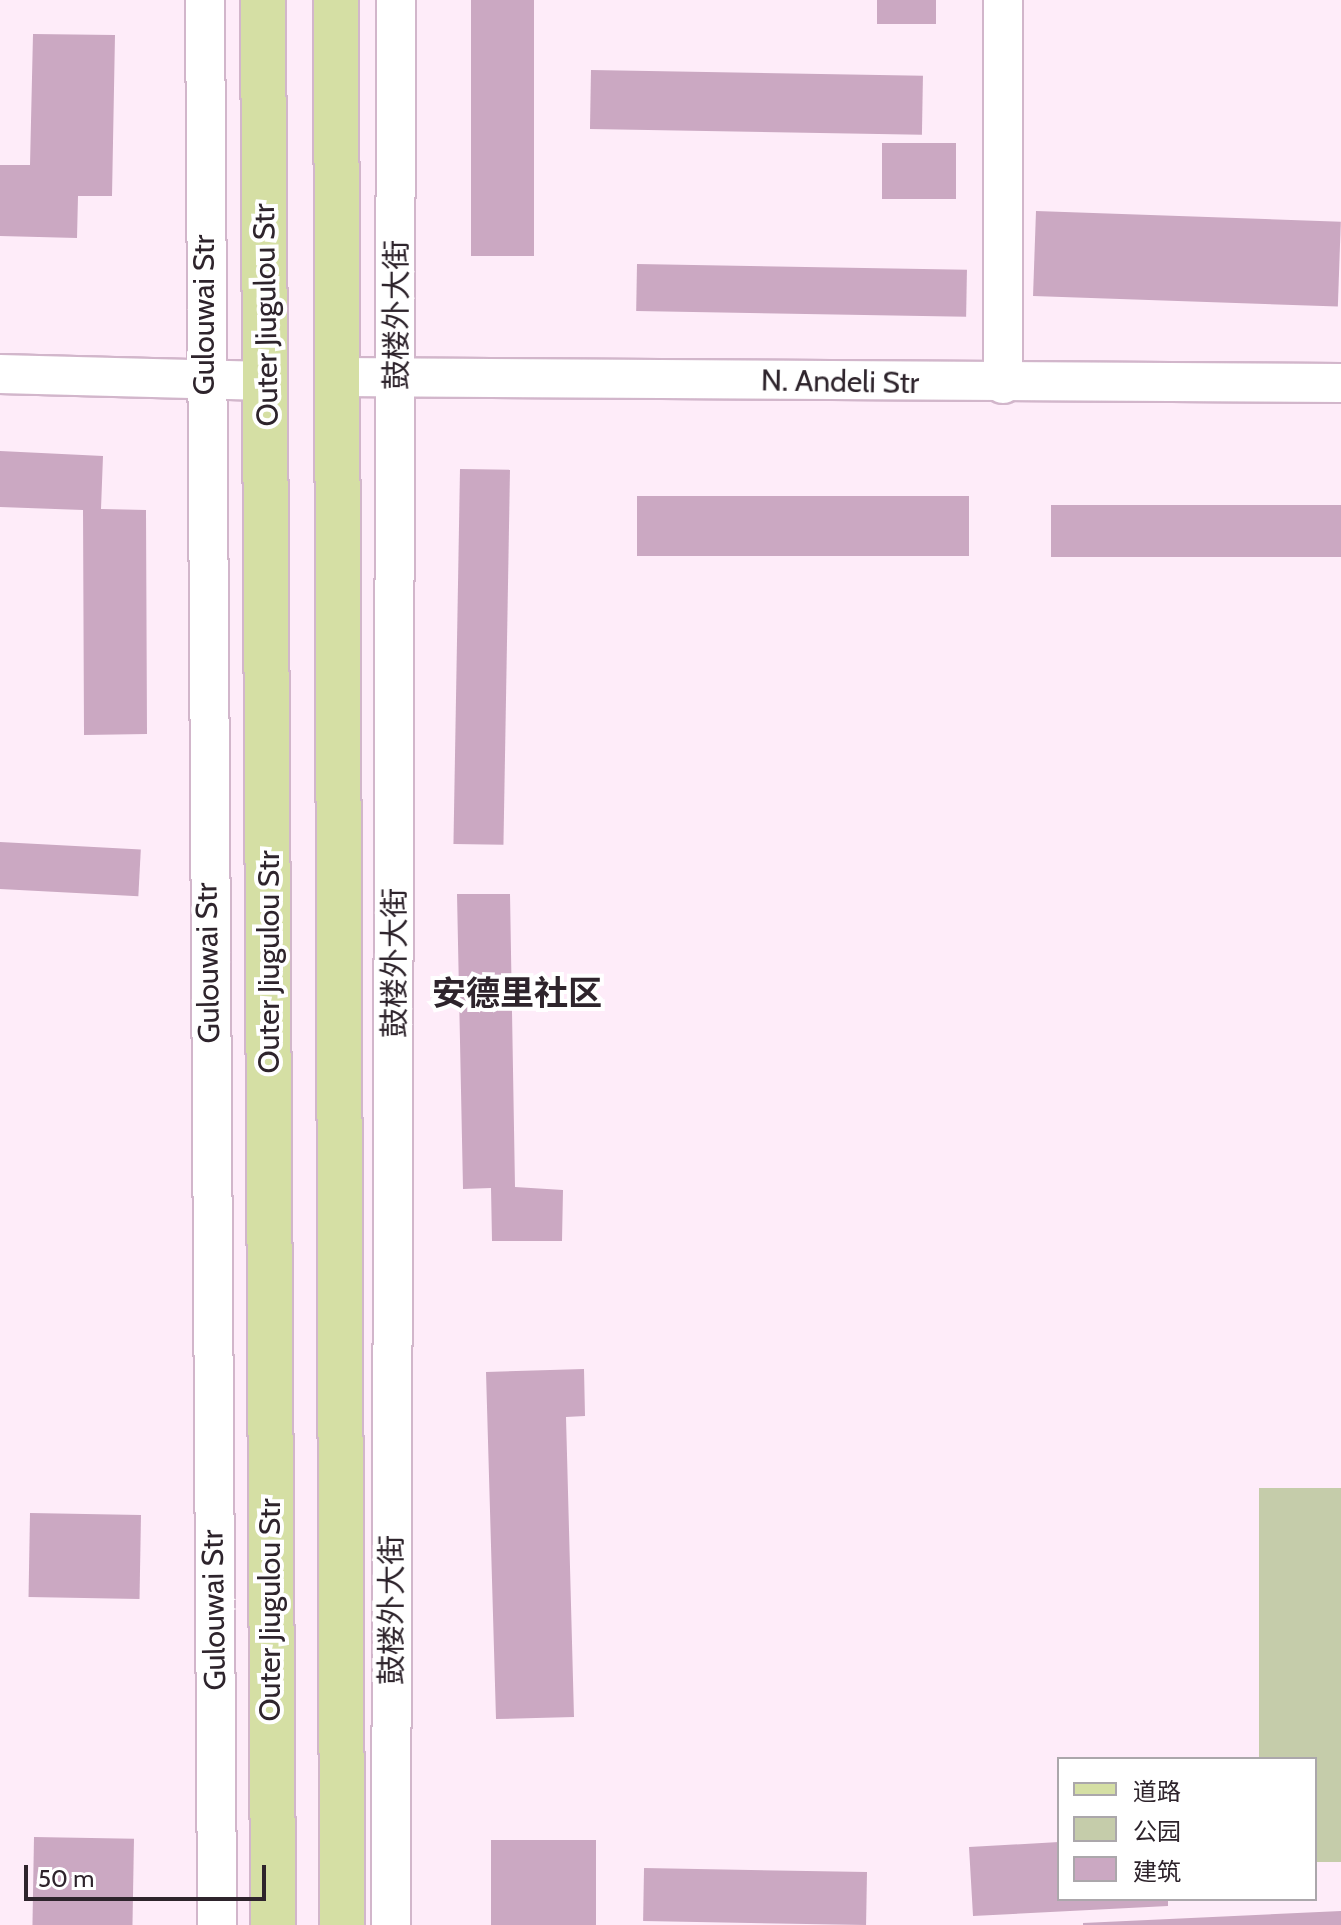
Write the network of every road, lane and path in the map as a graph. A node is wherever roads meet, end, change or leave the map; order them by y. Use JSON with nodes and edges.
{"nodes":[{"id":1,"x":205,"y":0,"type":"edge"},
{"id":2,"x":263,"y":0,"type":"edge"},
{"id":3,"x":336,"y":0,"type":"edge"},
{"id":4,"x":396,"y":0,"type":"edge"},
{"id":5,"x":1003,"y":0,"type":"edge"},
{"id":6,"x":0,"y":374,"type":"edge"},
{"id":7,"x":338,"y":377,"type":"junction"},
{"id":8,"x":397,"y":377,"type":"junction"},
{"id":9,"x":267,"y":381,"type":"junction"},
{"id":10,"x":203,"y":382,"type":"junction"},
{"id":11,"x":1341,"y":383,"type":"edge"},
{"id":12,"x":1003,"y":384,"type":"junction"},
{"id":13,"x":217,"y":1925,"type":"edge"},
{"id":14,"x":273,"y":1925,"type":"edge"},
{"id":15,"x":342,"y":1925,"type":"edge"},
{"id":16,"x":391,"y":1925,"type":"edge"}],
"edges":[{"from":1,"to":10,"type":"street","name":"Gulouwai Str"},
{"from":2,"to":9,"type":"main road","name":"Outer Jiugulou Str"},
{"from":3,"to":7,"type":"main road","name":"鼓楼外大街"},
{"from":4,"to":8,"type":"street","name":"鼓楼外大街"},
{"from":5,"to":12,"type":"street"},
{"from":6,"to":10,"type":"street"},
{"from":7,"to":8,"type":"street","name":"N. Andeli Str"},
{"from":7,"to":15,"type":"main road","name":"鼓楼外大街"},
{"from":8,"to":12,"type":"street","name":"N. Andeli Str"},
{"from":8,"to":16,"type":"street","name":"鼓楼外大街"},
{"from":9,"to":10,"type":"street"},
{"from":9,"to":14,"type":"main road","name":"Outer Jiugulou Str"},
{"from":10,"to":13,"type":"street","name":"Gulouwai Str"},
{"from":11,"to":12,"type":"street","name":"N. Andeli Str"}]}
